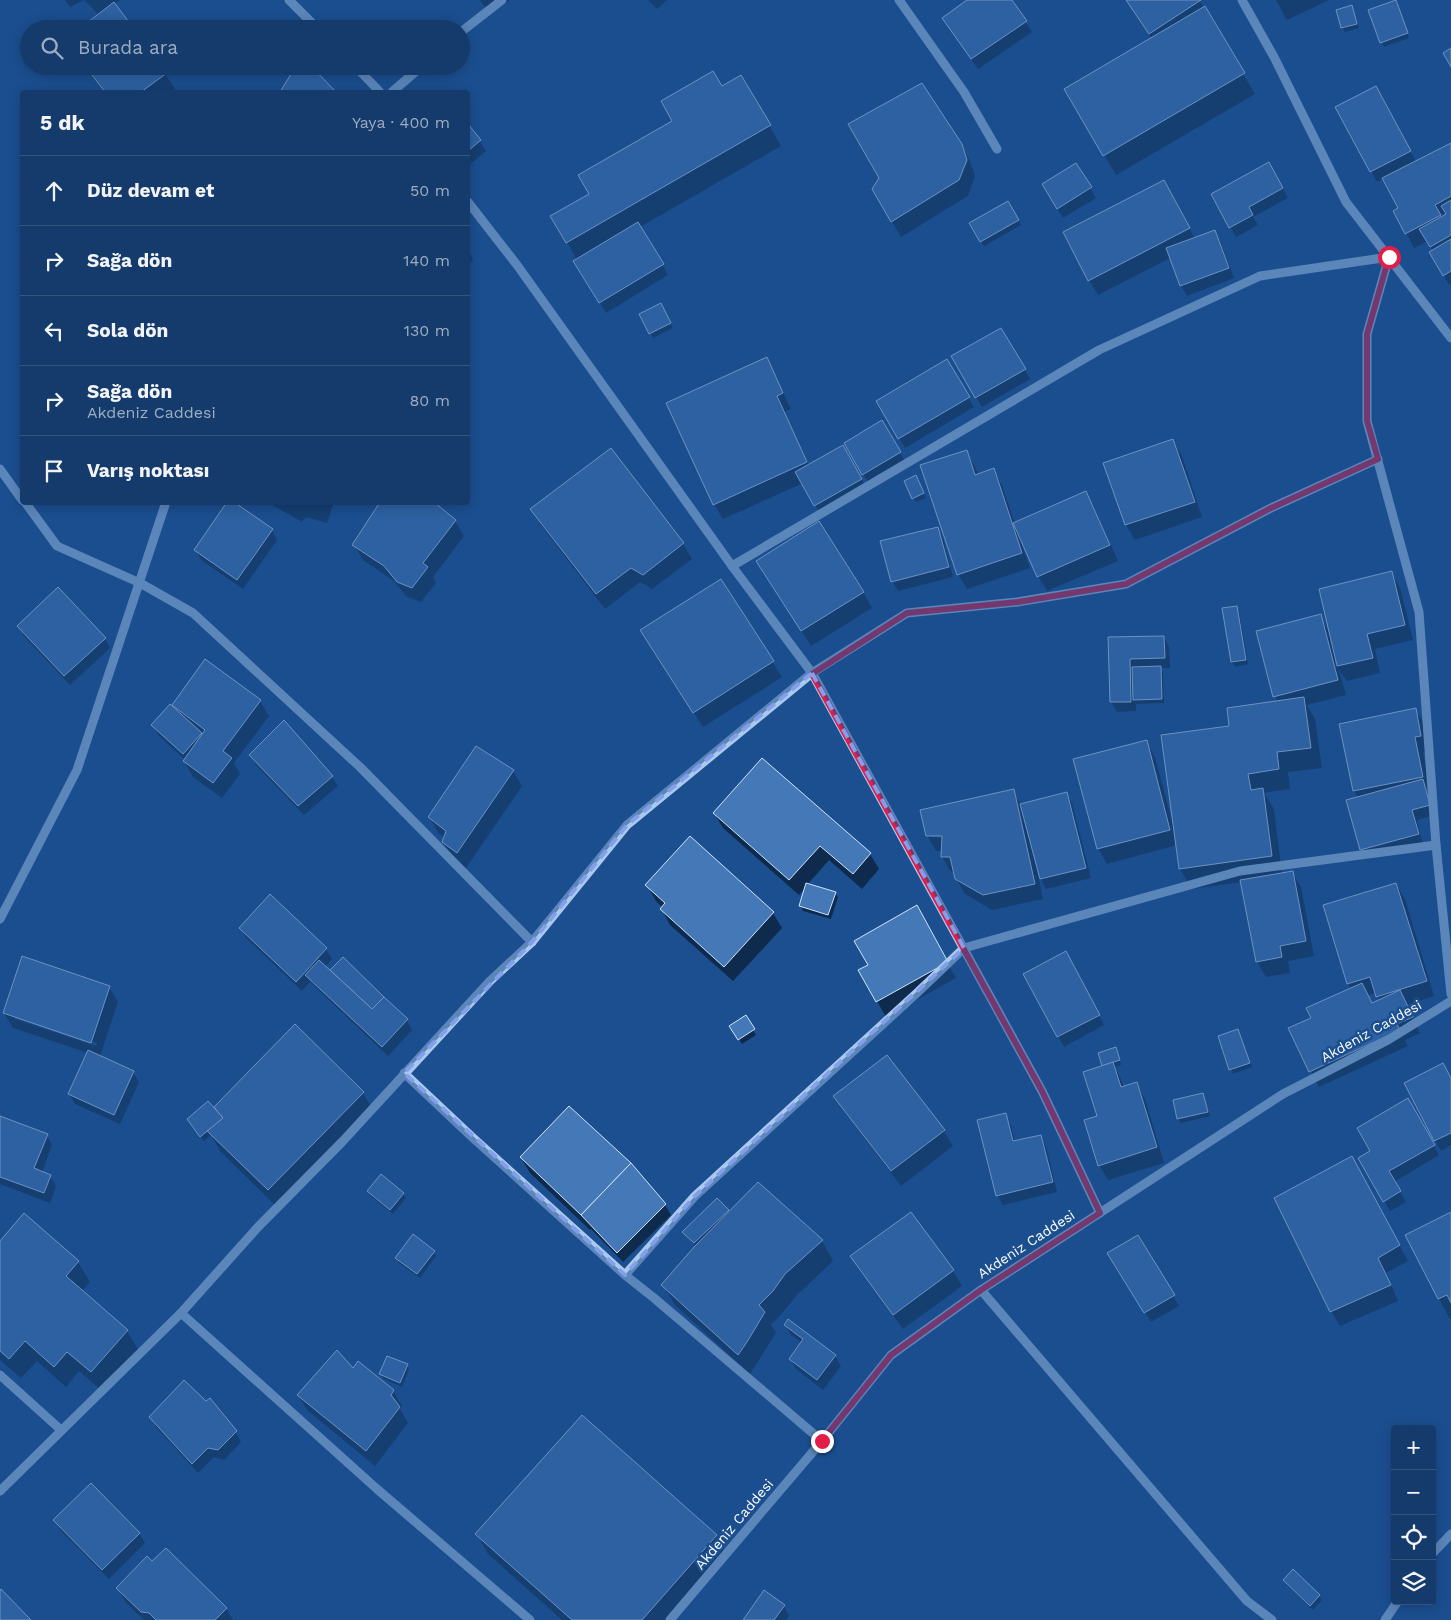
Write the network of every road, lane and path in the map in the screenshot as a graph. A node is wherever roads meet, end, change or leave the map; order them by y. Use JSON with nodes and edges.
{"nodes":[{"id":1,"x":289,"y":0,"type":"edge"},
{"id":2,"x":502,"y":0,"type":"edge"},
{"id":3,"x":899,"y":0,"type":"edge"},
{"id":4,"x":1242,"y":0,"type":"edge"},
{"id":5,"x":309,"y":20,"type":"edge"},
{"id":6,"x":470,"y":25,"type":"edge"},
{"id":7,"x":363,"y":75,"type":"edge"},
{"id":8,"x":412,"y":75,"type":"edge"},
{"id":9,"x":378,"y":90,"type":"edge"},
{"id":10,"x":394,"y":90,"type":"edge"},
{"id":11,"x":997,"y":149,"type":"dead end"},
{"id":12,"x":470,"y":205,"type":"edge"},
{"id":13,"x":1389,"y":257,"type":"junction"},
{"id":14,"x":1451,"y":338,"type":"edge"},
{"id":15,"x":1378,"y":459,"type":"junction"},
{"id":16,"x":0,"y":469,"type":"edge"},
{"id":17,"x":20,"y":496,"type":"edge"},
{"id":18,"x":27,"y":505,"type":"edge"},
{"id":19,"x":165,"y":505,"type":"edge"},
{"id":20,"x":732,"y":566,"type":"junction"},
{"id":21,"x":140,"y":583,"type":"junction"},
{"id":22,"x":812,"y":674,"type":"junction"},
{"id":23,"x":1436,"y":845,"type":"junction"},
{"id":24,"x":0,"y":919,"type":"edge"},
{"id":25,"x":532,"y":942,"type":"junction"},
{"id":26,"x":964,"y":948,"type":"junction"},
{"id":27,"x":1451,"y":994,"type":"edge"},
{"id":28,"x":1451,"y":1001,"type":"edge"},
{"id":29,"x":404,"y":1073,"type":"junction"},
{"id":30,"x":1100,"y":1213,"type":"junction"},
{"id":31,"x":625,"y":1276,"type":"junction"},
{"id":32,"x":981,"y":1290,"type":"junction"},
{"id":33,"x":181,"y":1313,"type":"junction"},
{"id":34,"x":0,"y":1375,"type":"edge"},
{"id":35,"x":62,"y":1430,"type":"junction"},
{"id":36,"x":822,"y":1441,"type":"junction"},
{"id":37,"x":0,"y":1491,"type":"edge"},
{"id":38,"x":1451,"y":1534,"type":"edge"},
{"id":39,"x":1436,"y":1550,"type":"edge"},
{"id":40,"x":1395,"y":1605,"type":"edge"},
{"id":41,"x":530,"y":1620,"type":"edge"},
{"id":42,"x":670,"y":1620,"type":"edge"},
{"id":43,"x":1272,"y":1620,"type":"edge"},
{"id":44,"x":1385,"y":1620,"type":"edge"}],
"edges":[{"from":1,"to":5,"type":"street"},
{"from":2,"to":6,"type":"street"},
{"from":3,"to":11,"type":"street"},
{"from":4,"to":13,"type":"street"},
{"from":7,"to":9,"type":"street"},
{"from":8,"to":10,"type":"street"},
{"from":12,"to":20,"type":"street"},
{"from":13,"to":14,"type":"street"},
{"from":13,"to":15,"type":"street"},
{"from":13,"to":20,"type":"street"},
{"from":15,"to":22,"type":"street"},
{"from":15,"to":23,"type":"street"},
{"from":16,"to":17,"type":"street"},
{"from":18,"to":21,"type":"street"},
{"from":19,"to":21,"type":"street"},
{"from":20,"to":22,"type":"street"},
{"from":21,"to":24,"type":"street"},
{"from":21,"to":25,"type":"street"},
{"from":22,"to":25,"type":"street"},
{"from":22,"to":26,"type":"street"},
{"from":23,"to":26,"type":"street"},
{"from":23,"to":27,"type":"street"},
{"from":25,"to":29,"type":"street"},
{"from":26,"to":30,"type":"street"},
{"from":26,"to":31,"type":"street"},
{"from":28,"to":30,"type":"street","name":"Akdeniz Caddesi"},
{"from":29,"to":31,"type":"street"},
{"from":29,"to":33,"type":"street"},
{"from":30,"to":32,"type":"street","name":"Akdeniz Caddesi"},
{"from":31,"to":36,"type":"street"},
{"from":32,"to":36,"type":"street","name":"Akdeniz Caddesi"},
{"from":32,"to":43,"type":"street"},
{"from":33,"to":35,"type":"street"},
{"from":33,"to":41,"type":"street"},
{"from":34,"to":35,"type":"street"},
{"from":35,"to":37,"type":"street"},
{"from":36,"to":42,"type":"street","name":"Akdeniz Caddesi"},
{"from":38,"to":39,"type":"street"},
{"from":40,"to":44,"type":"street"}]}
